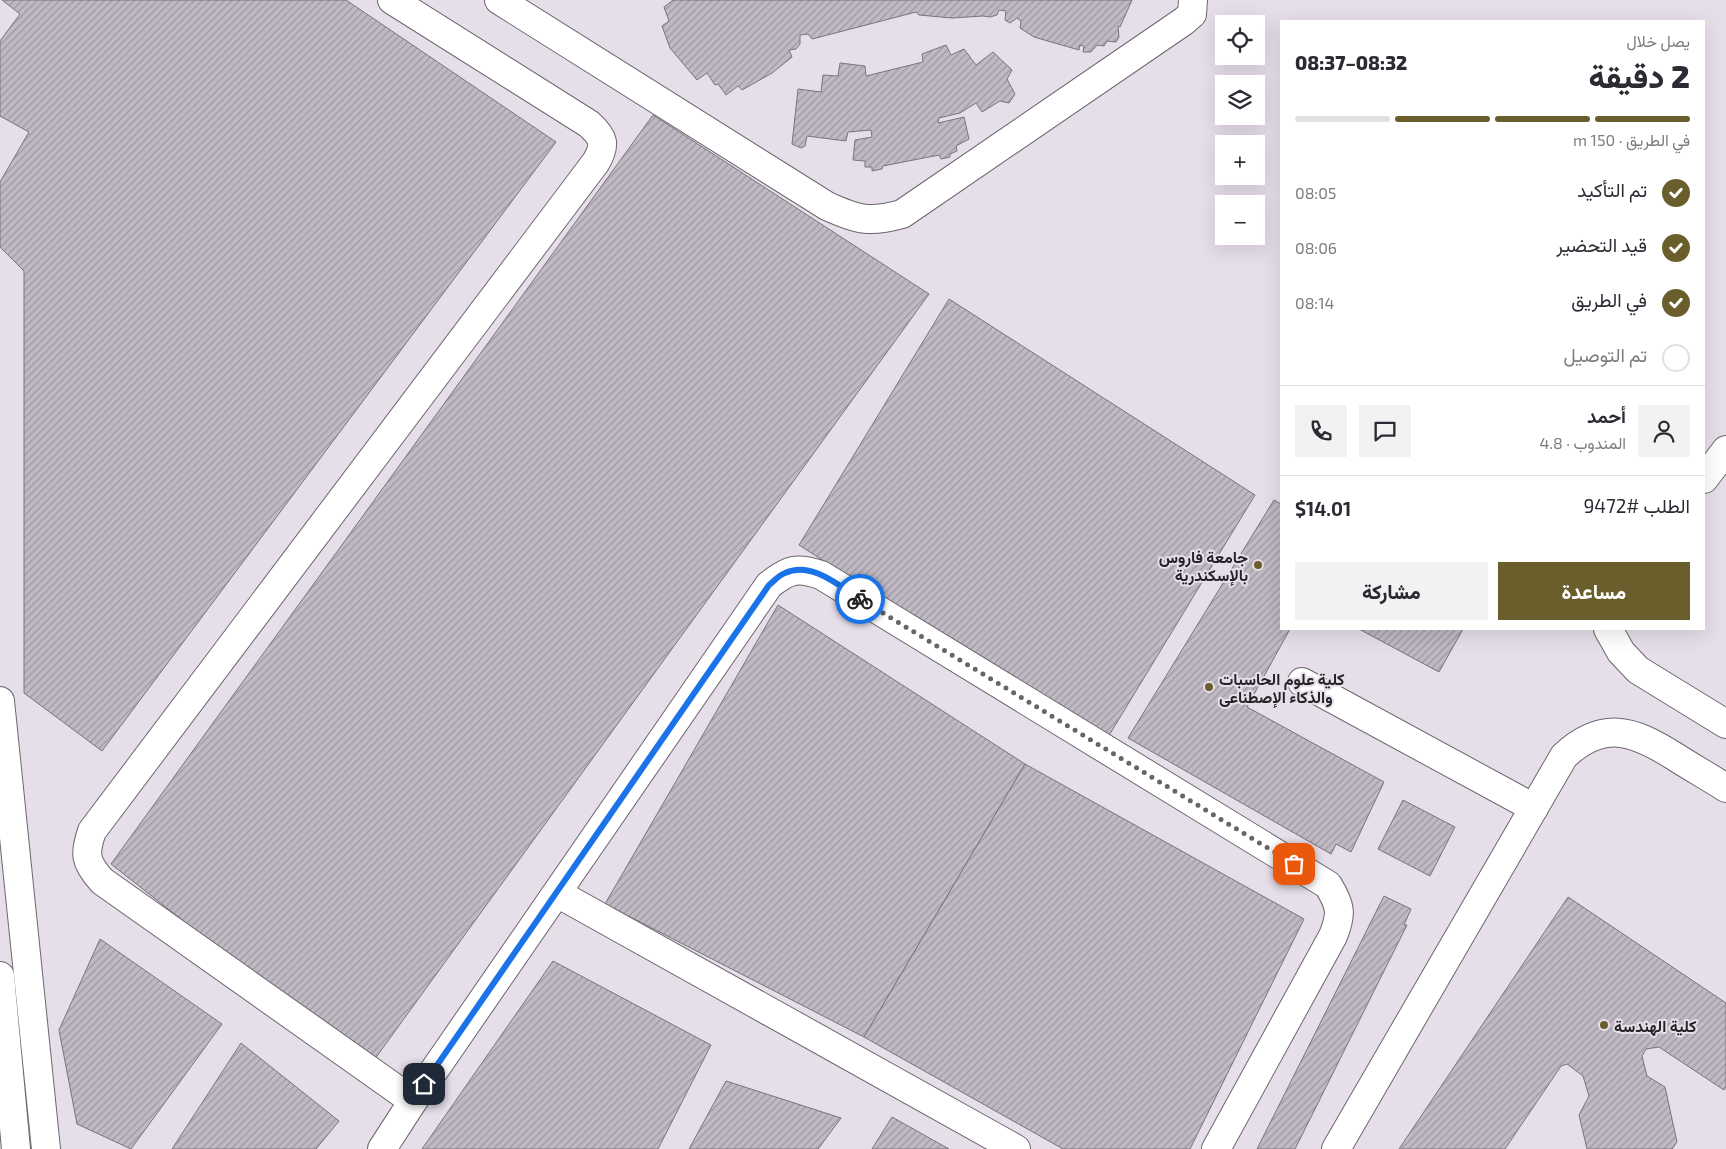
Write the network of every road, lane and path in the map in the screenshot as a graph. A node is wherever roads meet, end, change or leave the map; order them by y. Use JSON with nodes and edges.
{"nodes":[{"id":1,"x":392,"y":0,"type":"edge"},
{"id":2,"x":499,"y":0,"type":"edge"},
{"id":3,"x":1194,"y":0,"type":"edge"},
{"id":4,"x":1726,"y":450,"type":"edge"},
{"id":5,"x":1705,"y":478,"type":"edge"},
{"id":6,"x":1609,"y":630,"type":"edge"},
{"id":7,"x":1302,"y":682,"type":"dead end"},
{"id":8,"x":0,"y":701,"type":"edge"},
{"id":9,"x":1726,"y":724,"type":"edge"},
{"id":10,"x":1726,"y":788,"type":"edge"},
{"id":11,"x":1534,"y":808,"type":"junction"},
{"id":12,"x":557,"y":893,"type":"junction"},
{"id":13,"x":0,"y":976,"type":"edge"},
{"id":14,"x":413,"y":1100,"type":"junction"},
{"id":15,"x":16,"y":1149,"type":"edge"},
{"id":16,"x":46,"y":1149,"type":"edge"},
{"id":17,"x":382,"y":1149,"type":"edge"},
{"id":18,"x":1016,"y":1149,"type":"edge"},
{"id":19,"x":1216,"y":1149,"type":"edge"},
{"id":20,"x":1336,"y":1149,"type":"edge"}],
"edges":[{"from":1,"to":14,"type":"street"},
{"from":2,"to":3,"type":"street"},
{"from":4,"to":5,"type":"street"},
{"from":6,"to":9,"type":"street"},
{"from":7,"to":11,"type":"street"},
{"from":8,"to":16,"type":"street"},
{"from":10,"to":11,"type":"street"},
{"from":11,"to":20,"type":"street"},
{"from":12,"to":14,"type":"street"},
{"from":12,"to":18,"type":"street"},
{"from":12,"to":19,"type":"street"},
{"from":13,"to":15,"type":"street"},
{"from":14,"to":17,"type":"street"}]}
